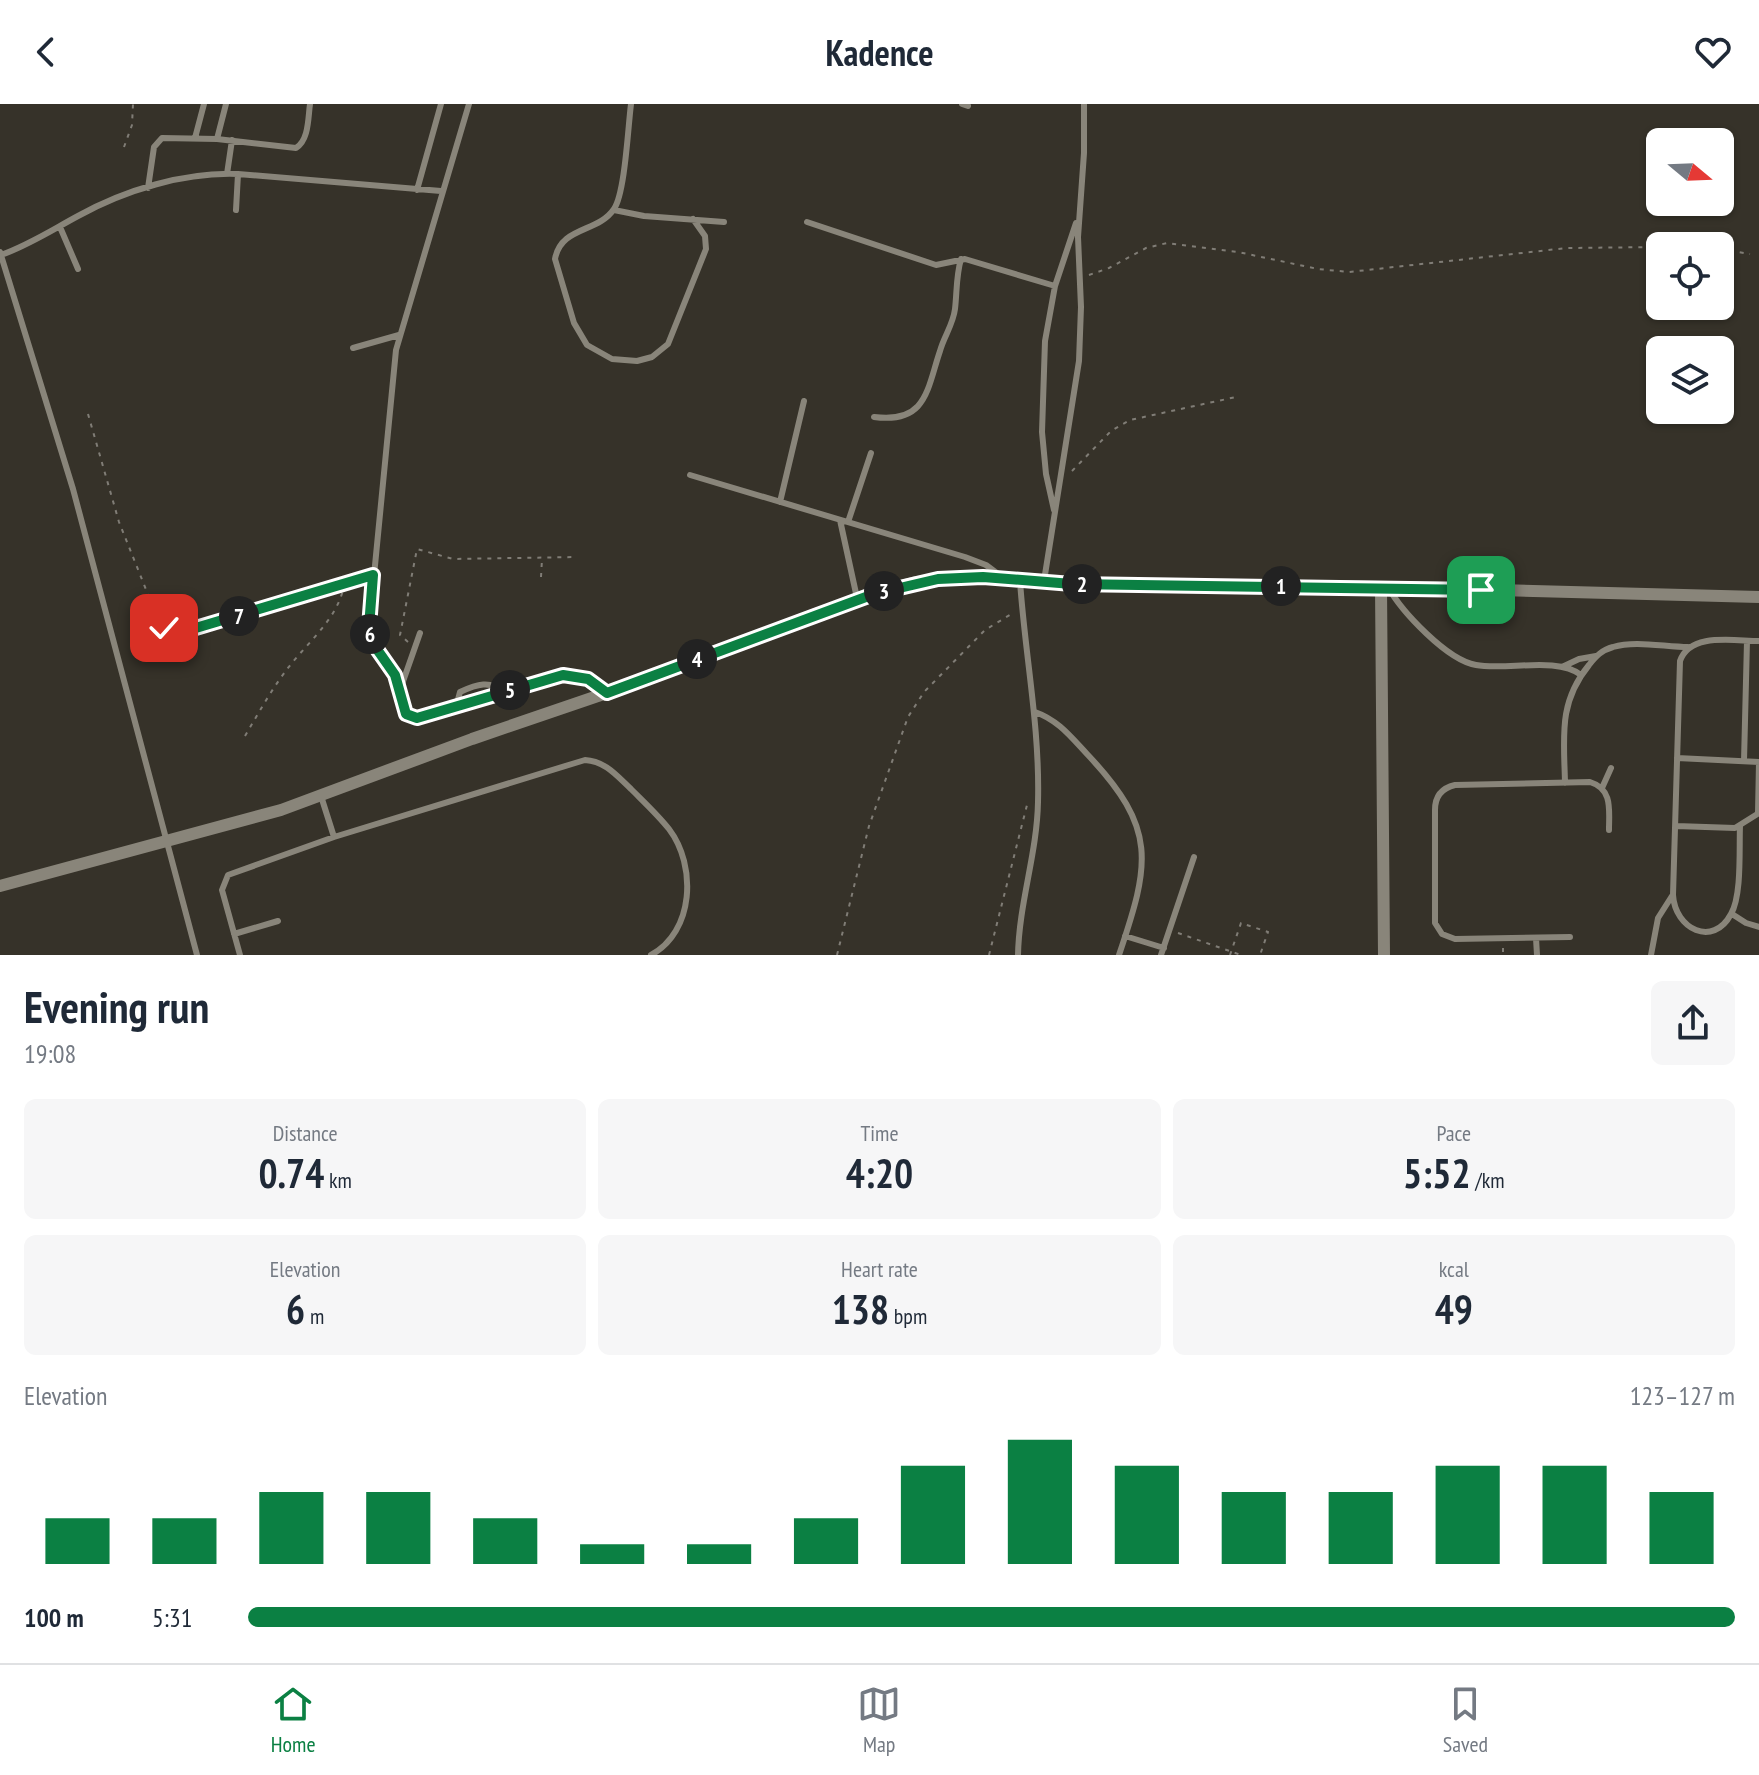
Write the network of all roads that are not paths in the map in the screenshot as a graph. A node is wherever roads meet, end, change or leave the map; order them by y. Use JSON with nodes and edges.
{"nodes":[{"id":1,"x":204,"y":104,"type":"edge"},
{"id":2,"x":226,"y":104,"type":"edge"},
{"id":3,"x":310,"y":104,"type":"edge"},
{"id":4,"x":441,"y":104,"type":"edge"},
{"id":5,"x":469,"y":104,"type":"edge"},
{"id":6,"x":631,"y":104,"type":"edge"},
{"id":7,"x":1084,"y":104,"type":"edge"},
{"id":8,"x":195,"y":138,"type":"junction"},
{"id":9,"x":217,"y":139,"type":"junction"},
{"id":10,"x":232,"y":140,"type":"junction"},
{"id":11,"x":227,"y":174,"type":"junction"},
{"id":12,"x":238,"y":174,"type":"junction"},
{"id":13,"x":148,"y":188,"type":"junction"},
{"id":14,"x":417,"y":190,"type":"junction"},
{"id":15,"x":441,"y":191,"type":"junction"},
{"id":16,"x":236,"y":210,"type":"dead end"},
{"id":17,"x":614,"y":210,"type":"junction"},
{"id":18,"x":1079,"y":216,"type":"junction"},
{"id":19,"x":693,"y":219,"type":"junction"},
{"id":20,"x":724,"y":222,"type":"dead end"},
{"id":21,"x":807,"y":222,"type":"dead end"},
{"id":22,"x":60,"y":227,"type":"junction"},
{"id":23,"x":1,"y":258,"type":"edge"},
{"id":24,"x":961,"y":259,"type":"junction"},
{"id":25,"x":78,"y":269,"type":"dead end"},
{"id":26,"x":1055,"y":286,"type":"junction"},
{"id":27,"x":399,"y":335,"type":"junction"},
{"id":28,"x":353,"y":348,"type":"dead end"},
{"id":29,"x":804,"y":401,"type":"dead end"},
{"id":30,"x":874,"y":417,"type":"dead end"},
{"id":31,"x":871,"y":453,"type":"dead end"},
{"id":32,"x":690,"y":475,"type":"dead end"},
{"id":33,"x":780,"y":502,"type":"junction"},
{"id":34,"x":1055,"y":515,"type":"junction"},
{"id":35,"x":844,"y":521,"type":"junction"},
{"id":36,"x":1004,"y":579,"type":"junction"},
{"id":37,"x":1020,"y":581,"type":"junction"},
{"id":38,"x":1044,"y":583,"type":"junction"},
{"id":39,"x":1384,"y":587,"type":"junction"},
{"id":40,"x":1759,"y":597,"type":"edge"},
{"id":41,"x":858,"y":599,"type":"junction"},
{"id":42,"x":420,"y":633,"type":"dead end"},
{"id":43,"x":1747,"y":641,"type":"junction"},
{"id":44,"x":1759,"y":641,"type":"edge"},
{"id":45,"x":1688,"y":647,"type":"junction"},
{"id":46,"x":1596,"y":656,"type":"junction"},
{"id":47,"x":1562,"y":667,"type":"junction"},
{"id":48,"x":1581,"y":675,"type":"junction"},
{"id":49,"x":399,"y":692,"type":"junction"},
{"id":50,"x":505,"y":692,"type":"junction"},
{"id":51,"x":607,"y":693,"type":"junction"},
{"id":52,"x":456,"y":707,"type":"junction"},
{"id":53,"x":1035,"y":712,"type":"junction"},
{"id":54,"x":1677,"y":758,"type":"junction"},
{"id":55,"x":1744,"y":761,"type":"junction"},
{"id":56,"x":1759,"y":762,"type":"edge"},
{"id":57,"x":1611,"y":768,"type":"dead end"},
{"id":58,"x":1565,"y":783,"type":"junction"},
{"id":59,"x":1602,"y":788,"type":"junction"},
{"id":60,"x":321,"y":796,"type":"junction"},
{"id":61,"x":1759,"y":813,"type":"edge"},
{"id":62,"x":1676,"y":826,"type":"junction"},
{"id":63,"x":1740,"y":826,"type":"junction"},
{"id":64,"x":1609,"y":830,"type":"dead end"},
{"id":65,"x":334,"y":837,"type":"junction"},
{"id":66,"x":166,"y":841,"type":"junction"},
{"id":67,"x":1194,"y":857,"type":"dead end"},
{"id":68,"x":0,"y":886,"type":"edge"},
{"id":69,"x":1673,"y":895,"type":"junction"},
{"id":70,"x":1732,"y":914,"type":"junction"},
{"id":71,"x":278,"y":921,"type":"dead end"},
{"id":72,"x":1759,"y":927,"type":"edge"},
{"id":73,"x":234,"y":934,"type":"junction"},
{"id":74,"x":1125,"y":936,"type":"junction"},
{"id":75,"x":1570,"y":937,"type":"dead end"},
{"id":76,"x":1536,"y":938,"type":"junction"},
{"id":77,"x":1162,"y":951,"type":"edge"},
{"id":78,"x":197,"y":955,"type":"edge"},
{"id":79,"x":240,"y":955,"type":"edge"},
{"id":80,"x":651,"y":955,"type":"edge"},
{"id":81,"x":1018,"y":955,"type":"edge"},
{"id":82,"x":1119,"y":955,"type":"edge"},
{"id":83,"x":1384,"y":955,"type":"edge"},
{"id":84,"x":1537,"y":955,"type":"edge"},
{"id":85,"x":1651,"y":955,"type":"edge"}],
"edges":[{"from":1,"to":8,"type":"lane"},
{"from":2,"to":9,"type":"lane"},
{"from":3,"to":10,"type":"lane"},
{"from":4,"to":14,"type":"lane"},
{"from":5,"to":15,"type":"lane"},
{"from":6,"to":17,"type":"lane"},
{"from":7,"to":18,"type":"lane"},
{"from":8,"to":9,"type":"lane"},
{"from":8,"to":13,"type":"lane"},
{"from":9,"to":10,"type":"lane"},
{"from":10,"to":11,"type":"lane"},
{"from":11,"to":12,"type":"lane"},
{"from":11,"to":13,"type":"lane"},
{"from":12,"to":14,"type":"lane"},
{"from":12,"to":16,"type":"lane"},
{"from":13,"to":22,"type":"lane"},
{"from":14,"to":15,"type":"lane"},
{"from":15,"to":27,"type":"lane"},
{"from":17,"to":19,"type":"lane"},
{"from":17,"to":19,"type":"lane"},
{"from":18,"to":26,"type":"lane"},
{"from":18,"to":34,"type":"lane"},
{"from":19,"to":20,"type":"lane"},
{"from":21,"to":24,"type":"lane"},
{"from":22,"to":23,"type":"lane"},
{"from":22,"to":25,"type":"lane"},
{"from":23,"to":66,"type":"lane"},
{"from":24,"to":26,"type":"lane"},
{"from":24,"to":30,"type":"lane"},
{"from":26,"to":34,"type":"lane"},
{"from":27,"to":28,"type":"lane"},
{"from":27,"to":49,"type":"lane"},
{"from":29,"to":33,"type":"lane"},
{"from":31,"to":35,"type":"lane"},
{"from":32,"to":33,"type":"lane"},
{"from":33,"to":35,"type":"lane"},
{"from":34,"to":38,"type":"lane"},
{"from":35,"to":36,"type":"lane"},
{"from":35,"to":41,"type":"lane"},
{"from":36,"to":37,"type":"street"},
{"from":36,"to":41,"type":"street"},
{"from":37,"to":38,"type":"street"},
{"from":37,"to":53,"type":"lane"},
{"from":38,"to":39,"type":"street"},
{"from":39,"to":40,"type":"street"},
{"from":39,"to":47,"type":"lane"},
{"from":39,"to":83,"type":"street"},
{"from":41,"to":51,"type":"street"},
{"from":42,"to":49,"type":"lane"},
{"from":43,"to":44,"type":"lane"},
{"from":43,"to":45,"type":"lane"},
{"from":43,"to":55,"type":"lane"},
{"from":45,"to":46,"type":"lane"},
{"from":45,"to":54,"type":"lane"},
{"from":46,"to":47,"type":"lane"},
{"from":46,"to":48,"type":"lane"},
{"from":47,"to":48,"type":"lane"},
{"from":48,"to":58,"type":"lane"},
{"from":49,"to":52,"type":"lane"},
{"from":50,"to":51,"type":"lane"},
{"from":50,"to":52,"type":"lane"},
{"from":50,"to":52,"type":"lane"},
{"from":51,"to":60,"type":"street"},
{"from":53,"to":74,"type":"lane"},
{"from":53,"to":81,"type":"lane"},
{"from":54,"to":55,"type":"lane"},
{"from":54,"to":62,"type":"lane"},
{"from":55,"to":56,"type":"lane"},
{"from":56,"to":61,"type":"lane"},
{"from":57,"to":59,"type":"lane"},
{"from":58,"to":59,"type":"lane"},
{"from":58,"to":76,"type":"lane"},
{"from":59,"to":64,"type":"lane"},
{"from":60,"to":65,"type":"lane"},
{"from":60,"to":66,"type":"street"},
{"from":61,"to":63,"type":"lane"},
{"from":62,"to":63,"type":"lane"},
{"from":62,"to":69,"type":"lane"},
{"from":63,"to":70,"type":"lane"},
{"from":65,"to":73,"type":"lane"},
{"from":65,"to":80,"type":"lane"},
{"from":66,"to":68,"type":"street"},
{"from":66,"to":78,"type":"lane"},
{"from":67,"to":77,"type":"lane"},
{"from":69,"to":70,"type":"lane"},
{"from":69,"to":85,"type":"lane"},
{"from":70,"to":72,"type":"lane"},
{"from":71,"to":73,"type":"lane"},
{"from":73,"to":79,"type":"lane"},
{"from":74,"to":77,"type":"lane"},
{"from":74,"to":82,"type":"lane"},
{"from":75,"to":76,"type":"lane"},
{"from":76,"to":84,"type":"lane"}]}
